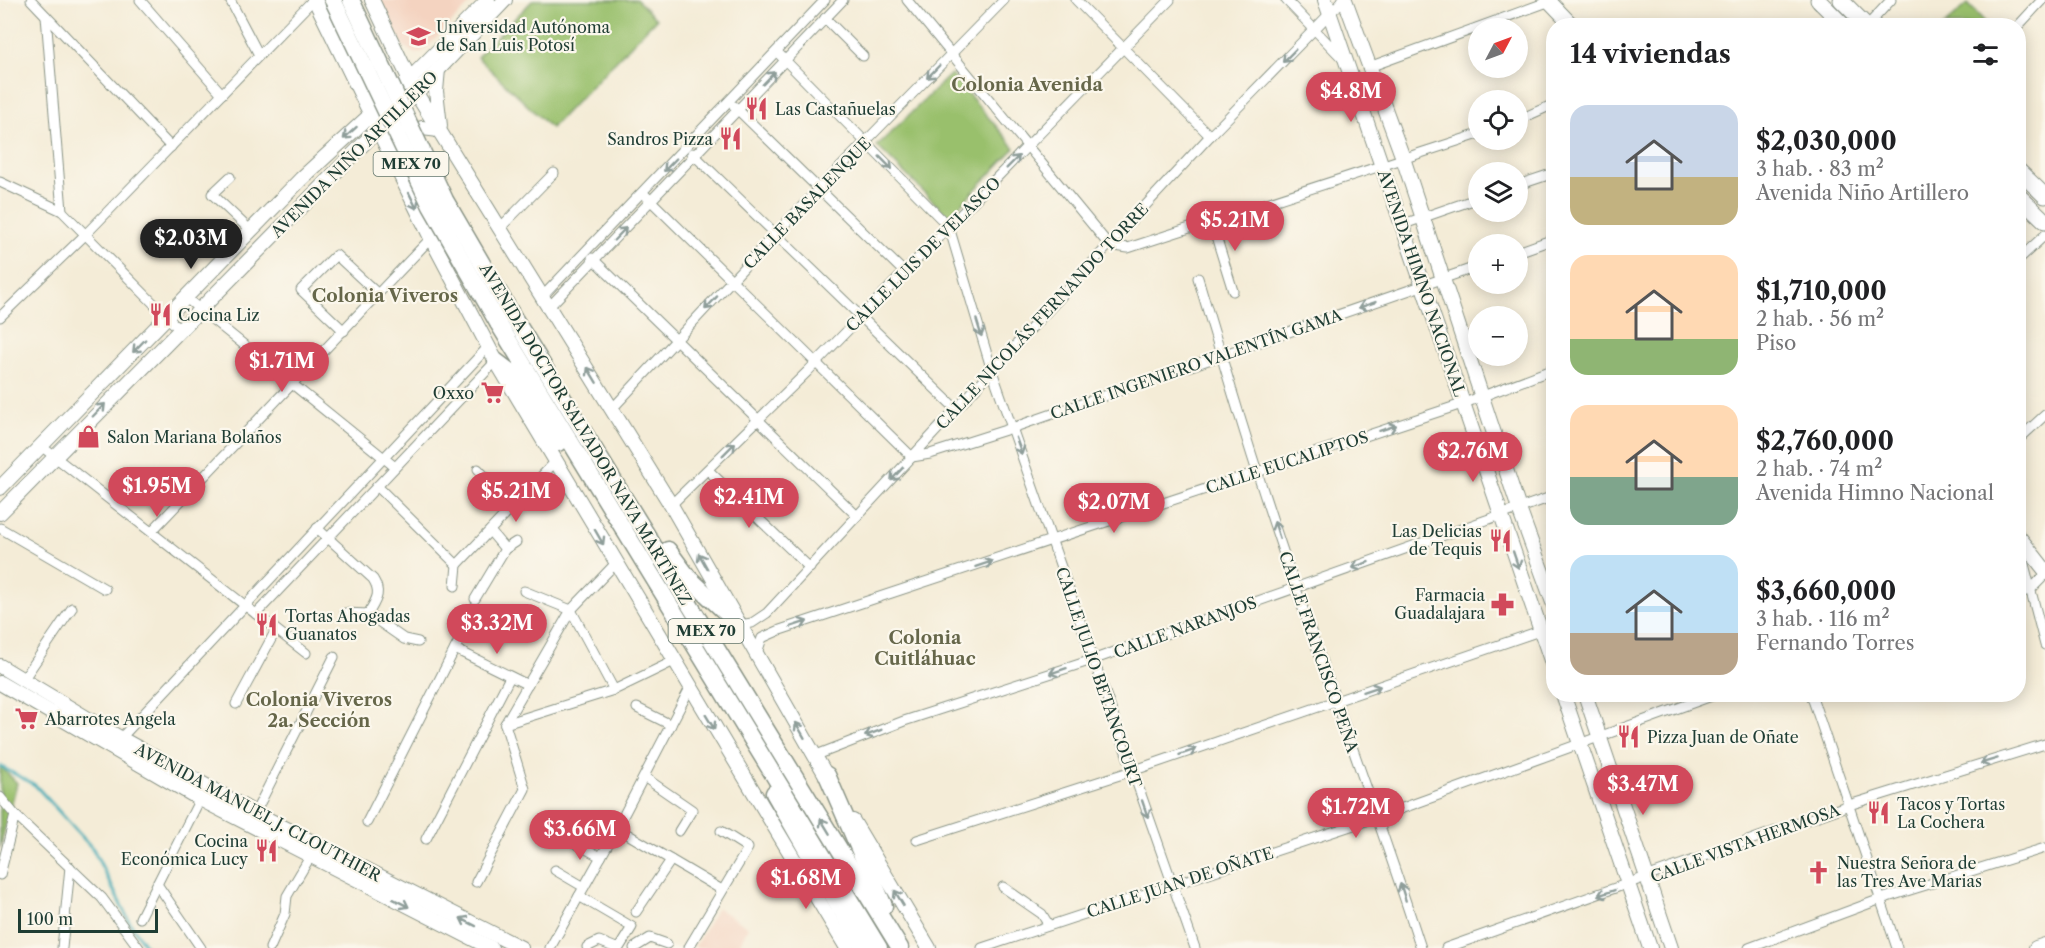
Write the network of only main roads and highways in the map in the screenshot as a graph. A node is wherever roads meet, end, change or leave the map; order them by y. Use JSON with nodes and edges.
{"nodes":[{"id":1,"x":314,"y":0,"type":"edge"},
{"id":2,"x":333,"y":0,"type":"edge"},
{"id":3,"x":351,"y":0,"type":"edge"},
{"id":4,"x":372,"y":0,"type":"edge"},
{"id":5,"x":488,"y":0,"type":"edge"},
{"id":6,"x":505,"y":0,"type":"edge"},
{"id":7,"x":1325,"y":0,"type":"edge"},
{"id":8,"x":1344,"y":0,"type":"edge"},
{"id":9,"x":1818,"y":0,"type":"edge"},
{"id":10,"x":1841,"y":0,"type":"edge"},
{"id":11,"x":1550,"y":1,"type":"edge"},
{"id":12,"x":1566,"y":18,"type":"edge"},
{"id":13,"x":1836,"y":18,"type":"edge"},
{"id":14,"x":1859,"y":18,"type":"edge"},
{"id":15,"x":389,"y":37,"type":"junction"},
{"id":16,"x":397,"y":54,"type":"junction"},
{"id":17,"x":434,"y":64,"type":"junction"},
{"id":18,"x":351,"y":72,"type":"junction"},
{"id":19,"x":409,"y":80,"type":"junction"},
{"id":20,"x":416,"y":93,"type":"junction"},
{"id":21,"x":371,"y":114,"type":"junction"},
{"id":22,"x":378,"y":128,"type":"junction"},
{"id":23,"x":440,"y":132,"type":"junction"},
{"id":24,"x":392,"y":160,"type":"junction"},
{"id":25,"x":2026,"y":178,"type":"edge"},
{"id":26,"x":2045,"y":196,"type":"edge"},
{"id":27,"x":2026,"y":203,"type":"edge"},
{"id":28,"x":2045,"y":221,"type":"edge"},
{"id":29,"x":505,"y":319,"type":"junction"},
{"id":30,"x":492,"y":354,"type":"junction"},
{"id":31,"x":614,"y":480,"type":"junction"},
{"id":32,"x":0,"y":488,"type":"edge"},
{"id":33,"x":0,"y":513,"type":"edge"},
{"id":34,"x":2026,"y":546,"type":"edge"},
{"id":35,"x":2045,"y":570,"type":"edge"},
{"id":36,"x":1546,"y":582,"type":"edge"},
{"id":37,"x":658,"y":584,"type":"junction"},
{"id":38,"x":739,"y":626,"type":"junction"},
{"id":39,"x":1546,"y":626,"type":"edge"},
{"id":40,"x":0,"y":666,"type":"edge"},
{"id":41,"x":0,"y":683,"type":"edge"},
{"id":42,"x":1566,"y":702,"type":"edge"},
{"id":43,"x":1588,"y":702,"type":"edge"},
{"id":44,"x":732,"y":706,"type":"junction"},
{"id":45,"x":116,"y":744,"type":"junction"},
{"id":46,"x":826,"y":775,"type":"junction"},
{"id":47,"x":792,"y":855,"type":"junction"},
{"id":48,"x":821,"y":874,"type":"junction"},
{"id":49,"x":2045,"y":945,"type":"edge"},
{"id":50,"x":490,"y":948,"type":"edge"},
{"id":51,"x":521,"y":948,"type":"edge"},
{"id":52,"x":863,"y":948,"type":"edge"},
{"id":53,"x":901,"y":948,"type":"edge"},
{"id":54,"x":929,"y":948,"type":"edge"},
{"id":55,"x":1650,"y":948,"type":"edge"},
{"id":56,"x":1671,"y":948,"type":"edge"},
{"id":57,"x":2036,"y":948,"type":"edge"}],
"edges":[{"from":1,"to":18,"type":"main road"},
{"from":2,"to":29,"type":"highway","name":"AVENIDA DOCTOR SALVADOR NAVA MARTÍNEZ","number":"MEX 70","bridge":true},
{"from":3,"to":29,"type":"highway","name":"AVENIDA DOCTOR SALVADOR NAVA MARTÍNEZ","number":"MEX 70","bridge":true},
{"from":4,"to":15,"type":"main road","name":"AVENIDA DOCTOR SALVADOR NAVA MARTÍNEZ"},
{"from":5,"to":17,"type":"main road","name":"AVENIDA NIÑO ARTILLERO"},
{"from":6,"to":17,"type":"main road","name":"AVENIDA NIÑO ARTILLERO"},
{"from":7,"to":39,"type":"main road","name":"AVENIDA HIMNO NACIONAL","one_way":true},
{"from":8,"to":36,"type":"main road","name":"AVENIDA HIMNO NACIONAL"},
{"from":9,"to":13,"type":"main road"},
{"from":10,"to":14,"type":"main road"},
{"from":11,"to":12,"type":"main road"},
{"from":15,"to":16,"type":"main road","name":"AVENIDA DOCTOR SALVADOR NAVA MARTÍNEZ"},
{"from":15,"to":18,"type":"main road"},
{"from":16,"to":17,"type":"main road"},
{"from":16,"to":19,"type":"main road","name":"AVENIDA DOCTOR SALVADOR NAVA MARTÍNEZ"},
{"from":17,"to":19,"type":"main road","name":"AVENIDA NIÑO ARTILLERO"},
{"from":17,"to":20,"type":"main road","name":"AVENIDA NIÑO ARTILLERO"},
{"from":17,"to":23,"type":"main road"},
{"from":18,"to":21,"type":"main road"},
{"from":19,"to":20,"type":"main road","name":"AVENIDA DOCTOR SALVADOR NAVA MARTÍNEZ"},
{"from":19,"to":21,"type":"main road","name":"AVENIDA NIÑO ARTILLERO"},
{"from":20,"to":22,"type":"main road","name":"AVENIDA NIÑO ARTILLERO"},
{"from":20,"to":23,"type":"main road","name":"AVENIDA DOCTOR SALVADOR NAVA MARTÍNEZ"},
{"from":21,"to":22,"type":"main road"},
{"from":21,"to":32,"type":"main road","name":"AVENIDA NIÑO ARTILLERO","one_way":true},
{"from":22,"to":24,"type":"main road"},
{"from":33,"to":22,"type":"main road","name":"AVENIDA NIÑO ARTILLERO","one_way":true},
{"from":23,"to":24,"type":"main road"},
{"from":38,"to":23,"type":"main road","name":"AVENIDA DOCTOR SALVADOR NAVA MARTÍNEZ","one_way":true},
{"from":24,"to":30,"type":"main road","one_way":true},
{"from":25,"to":26,"type":"main road"},
{"from":27,"to":28,"type":"main road"},
{"from":29,"to":31,"type":"highway","name":"AVENIDA DOCTOR SALVADOR NAVA MARTÍNEZ","number":"MEX 70"},
{"from":29,"to":37,"type":"highway","name":"AVENIDA DOCTOR SALVADOR NAVA MARTÍNEZ","number":"MEX 70"},
{"from":30,"to":37,"type":"highway"},
{"from":30,"to":47,"type":"main road","one_way":true},
{"from":31,"to":38,"type":"highway"},
{"from":53,"to":31,"type":"highway","name":"AVENIDA DOCTOR SALVADOR NAVA MARTÍNEZ","number":"MEX 70","one_way":true},
{"from":34,"to":35,"type":"main road"},
{"from":37,"to":44,"type":"highway","name":"AVENIDA DOCTOR SALVADOR NAVA MARTÍNEZ","number":"MEX 70"},
{"from":46,"to":38,"type":"main road","name":"AVENIDA DOCTOR SALVADOR NAVA MARTÍNEZ","one_way":true},
{"from":40,"to":45,"type":"main road","name":"AVENIDA MANUEL J. CLOUTHIER"},
{"from":41,"to":45,"type":"main road","name":"AVENIDA MANUEL J. CLOUTHIER"},
{"from":42,"to":55,"type":"main road"},
{"from":43,"to":56,"type":"main road"},
{"from":44,"to":48,"type":"highway"},
{"from":44,"to":52,"type":"highway","name":"AVENIDA DOCTOR SALVADOR NAVA MARTÍNEZ","number":"MEX 70"},
{"from":45,"to":50,"type":"main road","name":"AVENIDA MANUEL J. CLOUTHIER","one_way":true},
{"from":51,"to":45,"type":"main road","name":"AVENIDA MANUEL J. CLOUTHIER","one_way":true},
{"from":46,"to":53,"type":"highway"},
{"from":54,"to":46,"type":"main road","name":"AVENIDA DOCTOR SALVADOR NAVA MARTÍNEZ","one_way":true},
{"from":47,"to":48,"type":"main road"},
{"from":47,"to":52,"type":"main road"},
{"from":48,"to":52,"type":"highway"},
{"from":49,"to":57,"type":"main road"}]}
